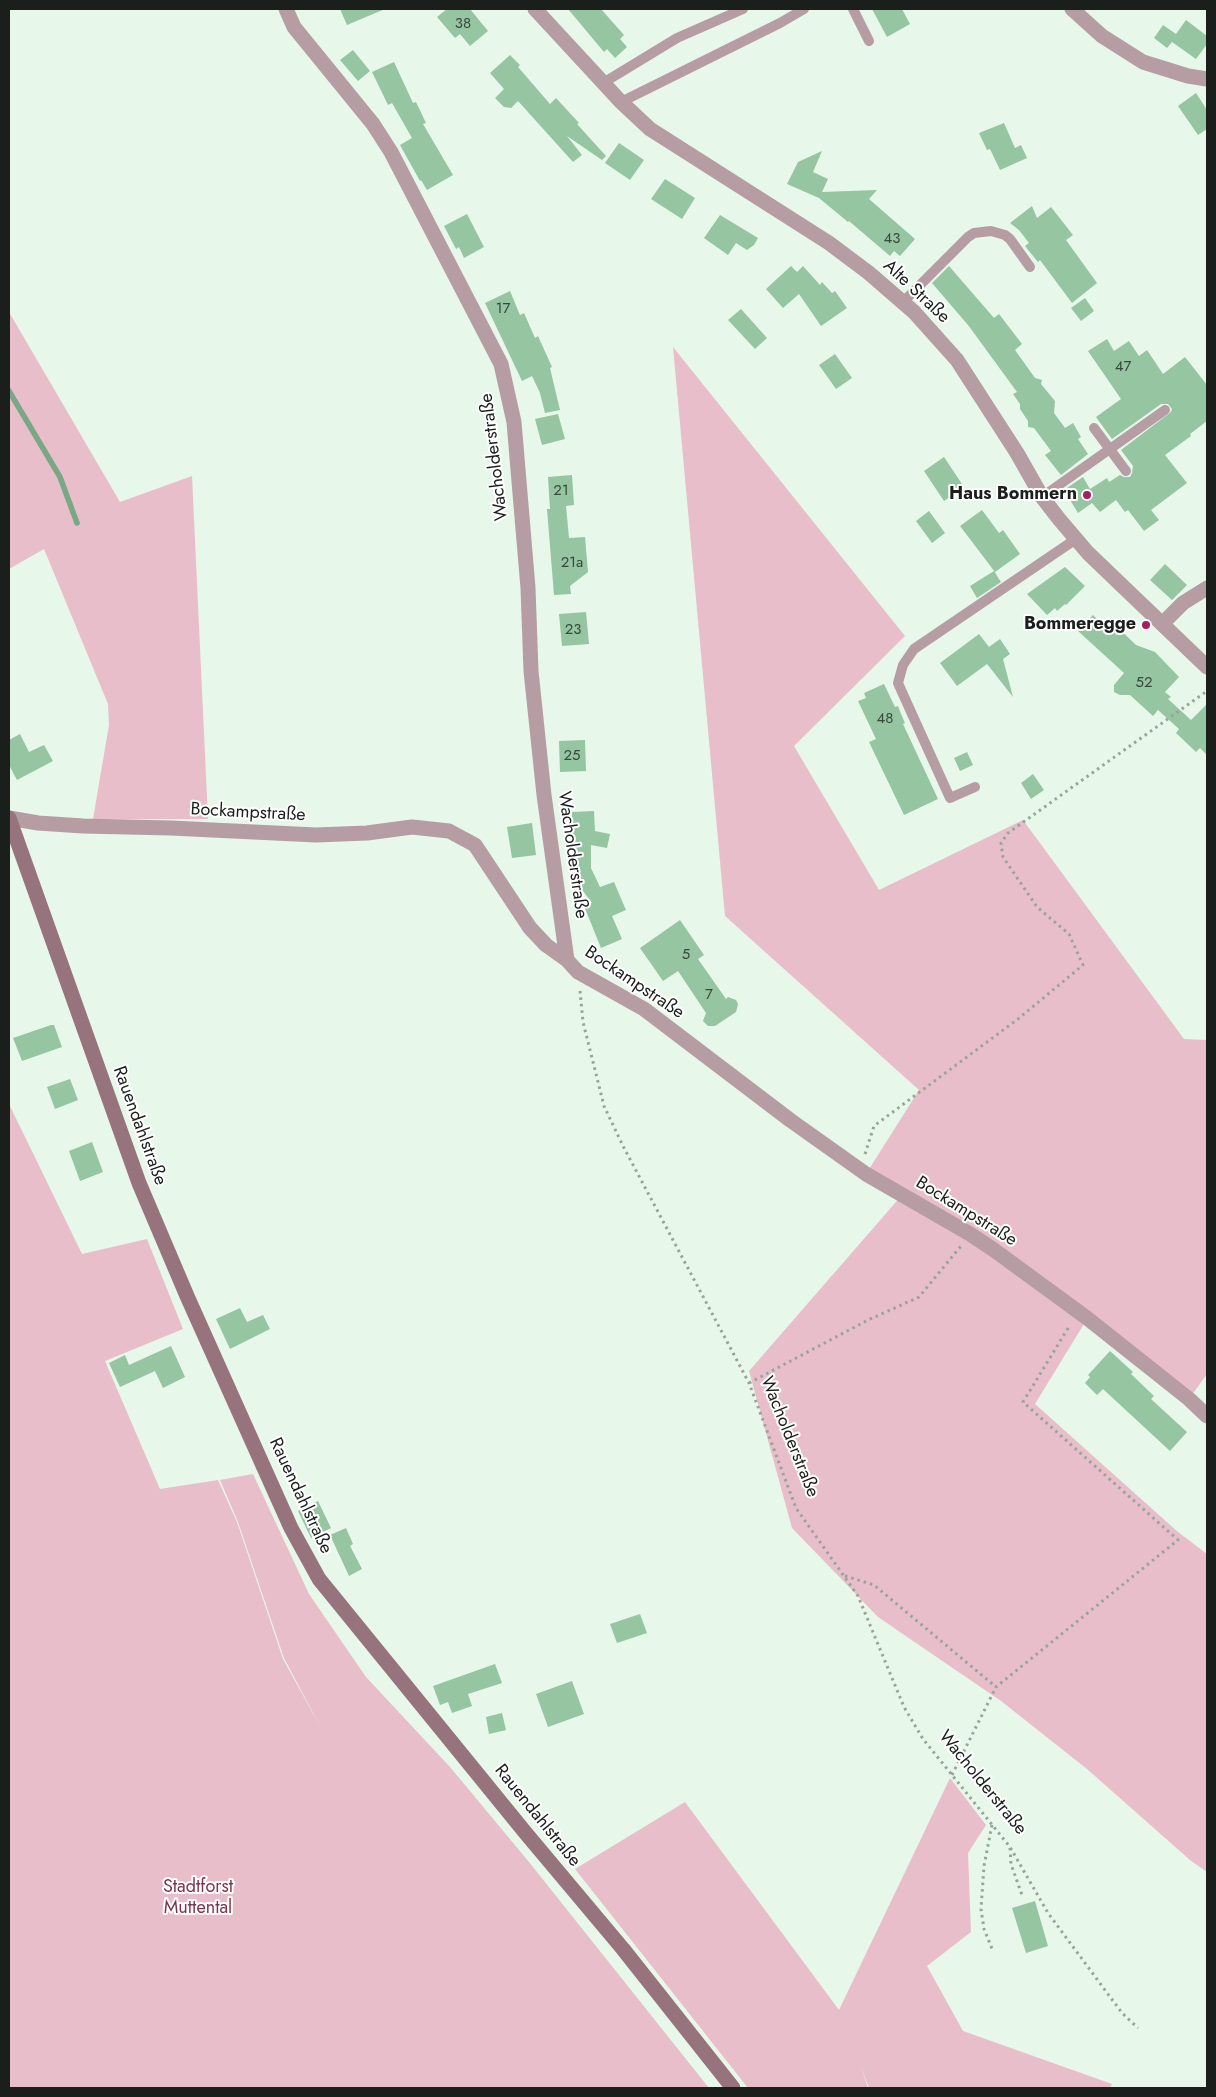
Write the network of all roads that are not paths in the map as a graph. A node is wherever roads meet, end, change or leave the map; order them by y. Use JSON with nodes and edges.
{"nodes":[{"id":1,"x":286,"y":9,"type":"edge"},
{"id":2,"x":535,"y":9,"type":"edge"},
{"id":3,"x":742,"y":9,"type":"edge"},
{"id":4,"x":804,"y":9,"type":"edge"},
{"id":5,"x":853,"y":9,"type":"edge"},
{"id":6,"x":1072,"y":9,"type":"edge"},
{"id":7,"x":869,"y":41,"type":"dead end"},
{"id":8,"x":1207,"y":79,"type":"edge"},
{"id":9,"x":603,"y":83,"type":"junction"},
{"id":10,"x":621,"y":102,"type":"junction"},
{"id":11,"x":1030,"y":267,"type":"dead end"},
{"id":12,"x":903,"y":302,"type":"junction"},
{"id":13,"x":1165,"y":410,"type":"dead end"},
{"id":14,"x":1094,"y":428,"type":"dead end"},
{"id":15,"x":1110,"y":449,"type":"junction"},
{"id":16,"x":1126,"y":471,"type":"dead end"},
{"id":17,"x":1042,"y":497,"type":"junction"},
{"id":18,"x":1076,"y":539,"type":"junction"},
{"id":19,"x":1207,"y":588,"type":"edge"},
{"id":20,"x":1162,"y":624,"type":"junction"},
{"id":21,"x":1207,"y":667,"type":"edge"},
{"id":22,"x":975,"y":787,"type":"dead end"},
{"id":23,"x":9,"y":818,"type":"edge"},
{"id":24,"x":567,"y":960,"type":"junction"},
{"id":25,"x":1207,"y":1416,"type":"edge"},
{"id":26,"x":733,"y":2088,"type":"edge"}],
"edges":[{"from":1,"to":24,"type":"street","name":"Wacholderstraße"},
{"from":2,"to":9,"type":"street","name":"Alte Straße"},
{"from":3,"to":9,"type":"lane"},
{"from":4,"to":10,"type":"lane"},
{"from":5,"to":7,"type":"lane"},
{"from":6,"to":8,"type":"street"},
{"from":9,"to":10,"type":"street","name":"Alte Straße"},
{"from":10,"to":12,"type":"street","name":"Alte Straße"},
{"from":11,"to":12,"type":"lane"},
{"from":12,"to":17,"type":"street","name":"Alte Straße"},
{"from":13,"to":15,"type":"lane"},
{"from":14,"to":15,"type":"lane"},
{"from":15,"to":16,"type":"lane"},
{"from":15,"to":17,"type":"lane"},
{"from":17,"to":18,"type":"street","name":"Alte Straße"},
{"from":18,"to":20,"type":"street","name":"Alte Straße"},
{"from":18,"to":22,"type":"lane"},
{"from":19,"to":20,"type":"street"},
{"from":20,"to":21,"type":"street","name":"Alte Straße"},
{"from":23,"to":24,"type":"street","name":"Bockampstraße"},
{"from":23,"to":26,"type":"street","name":"Rauendahlstraße"},
{"from":24,"to":25,"type":"street","name":"Bockampstraße"}]}
